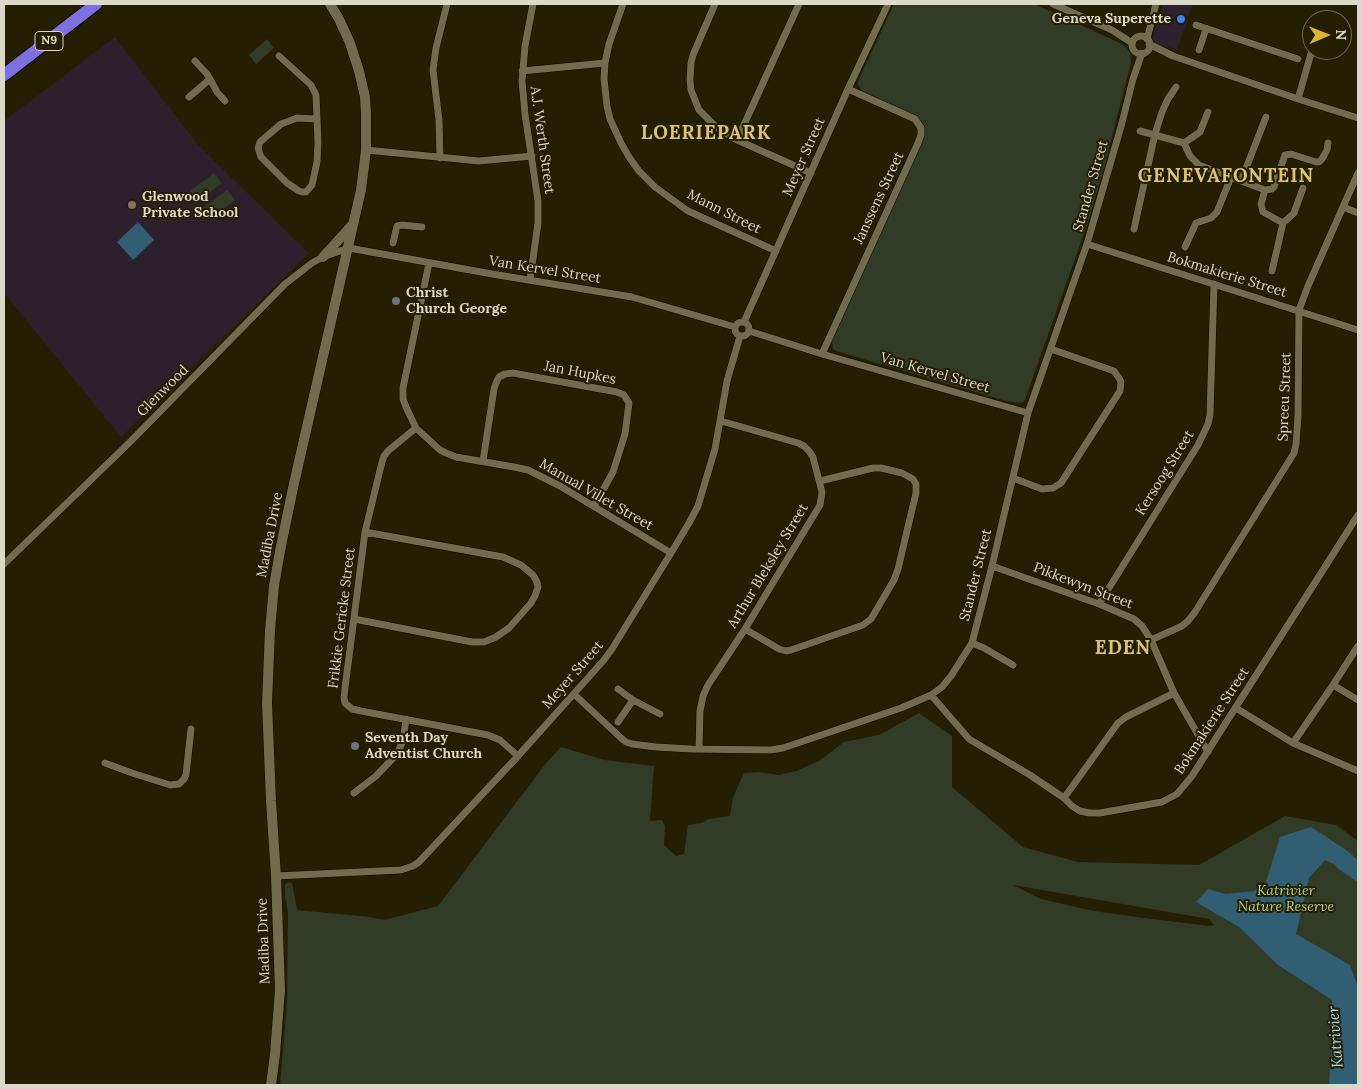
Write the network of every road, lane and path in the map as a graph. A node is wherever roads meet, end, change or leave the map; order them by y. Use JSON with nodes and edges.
{"nodes":[{"id":1,"x":96,"y":4,"type":"edge"},
{"id":2,"x":330,"y":4,"type":"edge"},
{"id":3,"x":448,"y":4,"type":"edge"},
{"id":4,"x":533,"y":4,"type":"edge"},
{"id":5,"x":623,"y":4,"type":"edge"},
{"id":6,"x":715,"y":4,"type":"edge"},
{"id":7,"x":799,"y":4,"type":"edge"},
{"id":8,"x":888,"y":4,"type":"edge"},
{"id":9,"x":1053,"y":4,"type":"edge"},
{"id":10,"x":1156,"y":4,"type":"edge"},
{"id":11,"x":1196,"y":25,"type":"dead end"},
{"id":12,"x":1206,"y":29,"type":"junction"},
{"id":13,"x":1141,"y":45,"type":"junction"},
{"id":14,"x":1199,"y":50,"type":"dead end"},
{"id":15,"x":279,"y":56,"type":"dead end"},
{"id":16,"x":1298,"y":59,"type":"dead end"},
{"id":17,"x":1309,"y":60,"type":"edge"},
{"id":18,"x":195,"y":61,"type":"dead end"},
{"id":19,"x":606,"y":63,"type":"junction"},
{"id":20,"x":522,"y":71,"type":"junction"},
{"id":21,"x":4,"y":75,"type":"edge"},
{"id":22,"x":210,"y":79,"type":"junction"},
{"id":23,"x":1176,"y":87,"type":"dead end"},
{"id":24,"x":848,"y":89,"type":"junction"},
{"id":25,"x":189,"y":97,"type":"dead end"},
{"id":26,"x":1298,"y":99,"type":"junction"},
{"id":27,"x":224,"y":101,"type":"dead end"},
{"id":28,"x":1208,"y":112,"type":"dead end"},
{"id":29,"x":1266,"y":117,"type":"dead end"},
{"id":30,"x":1358,"y":118,"type":"edge"},
{"id":31,"x":317,"y":119,"type":"junction"},
{"id":32,"x":1140,"y":131,"type":"dead end"},
{"id":33,"x":1155,"y":134,"type":"junction"},
{"id":34,"x":737,"y":140,"type":"junction"},
{"id":35,"x":1184,"y":143,"type":"junction"},
{"id":36,"x":1328,"y":143,"type":"dead end"},
{"id":37,"x":366,"y":150,"type":"junction"},
{"id":38,"x":532,"y":156,"type":"junction"},
{"id":39,"x":440,"y":158,"type":"junction"},
{"id":40,"x":811,"y":173,"type":"junction"},
{"id":41,"x":1358,"y":173,"type":"edge"},
{"id":42,"x":1231,"y":177,"type":"junction"},
{"id":43,"x":1242,"y":181,"type":"junction"},
{"id":44,"x":1303,"y":188,"type":"dead end"},
{"id":45,"x":1264,"y":190,"type":"junction"},
{"id":46,"x":1343,"y":208,"type":"junction"},
{"id":47,"x":1358,"y":213,"type":"edge"},
{"id":48,"x":354,"y":223,"type":"junction"},
{"id":49,"x":1284,"y":223,"type":"junction"},
{"id":50,"x":422,"y":227,"type":"dead end"},
{"id":51,"x":1134,"y":229,"type":"dead end"},
{"id":52,"x":393,"y":243,"type":"dead end"},
{"id":53,"x":1087,"y":244,"type":"junction"},
{"id":54,"x":1185,"y":247,"type":"dead end"},
{"id":55,"x":349,"y":248,"type":"junction"},
{"id":56,"x":776,"y":251,"type":"junction"},
{"id":57,"x":323,"y":256,"type":"junction"},
{"id":58,"x":429,"y":263,"type":"junction"},
{"id":59,"x":1272,"y":271,"type":"dead end"},
{"id":60,"x":530,"y":280,"type":"junction"},
{"id":61,"x":1214,"y":284,"type":"junction"},
{"id":62,"x":1300,"y":310,"type":"junction"},
{"id":63,"x":744,"y":322,"type":"junction"},
{"id":64,"x":735,"y":327,"type":"junction"},
{"id":65,"x":1358,"y":330,"type":"edge"},
{"id":66,"x":749,"y":332,"type":"junction"},
{"id":67,"x":740,"y":336,"type":"junction"},
{"id":68,"x":1051,"y":349,"type":"junction"},
{"id":69,"x":822,"y":354,"type":"junction"},
{"id":70,"x":1028,"y":413,"type":"junction"},
{"id":71,"x":721,"y":421,"type":"junction"},
{"id":72,"x":416,"y":428,"type":"junction"},
{"id":73,"x":483,"y":461,"type":"junction"},
{"id":74,"x":1013,"y":478,"type":"junction"},
{"id":75,"x":820,"y":481,"type":"junction"},
{"id":76,"x":594,"y":506,"type":"junction"},
{"id":77,"x":1358,"y":515,"type":"edge"},
{"id":78,"x":365,"y":532,"type":"junction"},
{"id":79,"x":672,"y":553,"type":"junction"},
{"id":80,"x":4,"y":564,"type":"edge"},
{"id":81,"x":992,"y":566,"type":"junction"},
{"id":82,"x":1099,"y":604,"type":"junction"},
{"id":83,"x":354,"y":619,"type":"junction"},
{"id":84,"x":745,"y":629,"type":"junction"},
{"id":85,"x":1151,"y":640,"type":"junction"},
{"id":86,"x":972,"y":643,"type":"junction"},
{"id":87,"x":1358,"y":646,"type":"edge"},
{"id":88,"x":1013,"y":665,"type":"dead end"},
{"id":89,"x":1333,"y":685,"type":"junction"},
{"id":90,"x":618,"y":689,"type":"dead end"},
{"id":91,"x":1174,"y":693,"type":"junction"},
{"id":92,"x":574,"y":694,"type":"junction"},
{"id":93,"x":931,"y":695,"type":"junction"},
{"id":94,"x":633,"y":700,"type":"junction"},
{"id":95,"x":1358,"y":700,"type":"edge"},
{"id":96,"x":1236,"y":708,"type":"junction"},
{"id":97,"x":660,"y":714,"type":"dead end"},
{"id":98,"x":406,"y":719,"type":"junction"},
{"id":99,"x":618,"y":722,"type":"dead end"},
{"id":100,"x":191,"y":729,"type":"dead end"},
{"id":101,"x":1293,"y":743,"type":"junction"},
{"id":102,"x":699,"y":749,"type":"junction"},
{"id":103,"x":1208,"y":752,"type":"junction"},
{"id":104,"x":518,"y":756,"type":"junction"},
{"id":105,"x":105,"y":763,"type":"dead end"},
{"id":106,"x":1358,"y":771,"type":"edge"},
{"id":107,"x":354,"y":793,"type":"dead end"},
{"id":108,"x":1064,"y":798,"type":"junction"},
{"id":109,"x":276,"y":876,"type":"junction"},
{"id":110,"x":271,"y":1085,"type":"edge"}],
"edges":[{"from":1,"to":21,"type":"highway","number":"N9"},
{"from":2,"to":37,"type":"street","name":"Madiba Drive"},
{"from":3,"to":39,"type":"street"},
{"from":4,"to":20,"type":"street","name":"A.J. Werth Street"},
{"from":5,"to":19,"type":"street","name":"Mann Street"},
{"from":6,"to":34,"type":"street"},
{"from":7,"to":34,"type":"street"},
{"from":8,"to":24,"type":"street","name":"Meyer Street"},
{"from":9,"to":13,"type":"street"},
{"from":10,"to":13,"type":"street","name":"Stander Street"},
{"from":11,"to":12,"type":"street"},
{"from":12,"to":14,"type":"street"},
{"from":12,"to":16,"type":"street"},
{"from":13,"to":26,"type":"street"},
{"from":13,"to":53,"type":"street","name":"Stander Street"},
{"from":15,"to":31,"type":"street"},
{"from":17,"to":26,"type":"street"},
{"from":18,"to":22,"type":"street"},
{"from":19,"to":20,"type":"street"},
{"from":19,"to":56,"type":"street","name":"Mann Street"},
{"from":20,"to":38,"type":"street","name":"A.J. Werth Street"},
{"from":22,"to":25,"type":"street"},
{"from":22,"to":27,"type":"street"},
{"from":23,"to":33,"type":"street"},
{"from":24,"to":40,"type":"street","name":"Meyer Street"},
{"from":24,"to":69,"type":"street","name":"Janssens Street"},
{"from":26,"to":30,"type":"street"},
{"from":28,"to":35,"type":"street"},
{"from":29,"to":43,"type":"street"},
{"from":31,"to":31,"type":"street"},
{"from":32,"to":33,"type":"street"},
{"from":33,"to":35,"type":"street"},
{"from":33,"to":51,"type":"street"},
{"from":34,"to":40,"type":"street"},
{"from":35,"to":42,"type":"street"},
{"from":36,"to":45,"type":"street"},
{"from":37,"to":39,"type":"street"},
{"from":37,"to":48,"type":"street","name":"Madiba Drive"},
{"from":38,"to":39,"type":"street"},
{"from":38,"to":60,"type":"street","name":"A.J. Werth Street"},
{"from":40,"to":56,"type":"street","name":"Meyer Street"},
{"from":41,"to":46,"type":"street","name":"Spreeu Street"},
{"from":42,"to":43,"type":"street"},
{"from":42,"to":54,"type":"street"},
{"from":43,"to":45,"type":"street"},
{"from":44,"to":49,"type":"street"},
{"from":45,"to":49,"type":"street"},
{"from":46,"to":47,"type":"street"},
{"from":46,"to":62,"type":"street","name":"Spreeu Street"},
{"from":48,"to":55,"type":"street","name":"Madiba Drive"},
{"from":48,"to":57,"type":"street"},
{"from":49,"to":59,"type":"street"},
{"from":50,"to":52,"type":"street"},
{"from":53,"to":61,"type":"street","name":"Bokmakierie Street"},
{"from":53,"to":68,"type":"street","name":"Stander Street"},
{"from":55,"to":57,"type":"street","name":"Glenwood"},
{"from":55,"to":58,"type":"street","name":"Van Kervel Street"},
{"from":55,"to":109,"type":"street","name":"Madiba Drive"},
{"from":56,"to":63,"type":"street","name":"Meyer Street"},
{"from":57,"to":80,"type":"street","name":"Glenwood"},
{"from":58,"to":60,"type":"street","name":"Van Kervel Street"},
{"from":58,"to":72,"type":"street","name":"Manual Villet Street"},
{"from":60,"to":64,"type":"street","name":"Van Kervel Street"},
{"from":61,"to":62,"type":"street","name":"Bokmakierie Street"},
{"from":61,"to":82,"type":"street","name":"Kersoog Street"},
{"from":62,"to":65,"type":"street","name":"Bokmakierie Street"},
{"from":62,"to":85,"type":"street","name":"Spreeu Street"},
{"from":63,"to":64,"type":"street"},
{"from":63,"to":66,"type":"street"},
{"from":64,"to":67,"type":"street"},
{"from":66,"to":67,"type":"street"},
{"from":66,"to":69,"type":"street","name":"Van Kervel Street"},
{"from":67,"to":71,"type":"street","name":"Meyer Street"},
{"from":68,"to":70,"type":"street","name":"Stander Street"},
{"from":68,"to":74,"type":"street"},
{"from":69,"to":70,"type":"street","name":"Van Kervel Street"},
{"from":70,"to":74,"type":"street","name":"Stander Street"},
{"from":71,"to":75,"type":"street","name":"Arthur Bleksley Street"},
{"from":71,"to":79,"type":"street","name":"Meyer Street"},
{"from":72,"to":73,"type":"street","name":"Manual Villet Street"},
{"from":72,"to":78,"type":"street","name":"Frikkie Gericke Street"},
{"from":73,"to":76,"type":"street","name":"Manual Villet Street"},
{"from":73,"to":76,"type":"street","name":"Jan Hupkes"},
{"from":74,"to":81,"type":"street","name":"Stander Street"},
{"from":75,"to":84,"type":"street","name":"Arthur Bleksley Street"},
{"from":75,"to":84,"type":"street"},
{"from":76,"to":79,"type":"street","name":"Manual Villet Street"},
{"from":77,"to":96,"type":"street","name":"Bokmakierie Street"},
{"from":78,"to":83,"type":"street","name":"Frikkie Gericke Street"},
{"from":78,"to":83,"type":"street"},
{"from":79,"to":92,"type":"street","name":"Meyer Street"},
{"from":81,"to":82,"type":"street","name":"Pikkewyn Street"},
{"from":81,"to":86,"type":"street","name":"Stander Street"},
{"from":82,"to":85,"type":"street","name":"Pikkewyn Street"},
{"from":83,"to":98,"type":"street","name":"Frikkie Gericke Street"},
{"from":84,"to":102,"type":"street","name":"Arthur Bleksley Street"},
{"from":85,"to":91,"type":"street","name":"Pikkewyn Street"},
{"from":86,"to":88,"type":"street"},
{"from":86,"to":93,"type":"street","name":"Stander Street"},
{"from":87,"to":89,"type":"street"},
{"from":89,"to":95,"type":"street"},
{"from":89,"to":101,"type":"street"},
{"from":90,"to":94,"type":"street"},
{"from":91,"to":103,"type":"street","name":"Pikkewyn Street"},
{"from":91,"to":108,"type":"street"},
{"from":92,"to":102,"type":"street","name":"Stander Street"},
{"from":92,"to":104,"type":"street","name":"Meyer Street"},
{"from":93,"to":102,"type":"street","name":"Stander Street"},
{"from":93,"to":108,"type":"street","name":"Bokmakierie Street"},
{"from":94,"to":97,"type":"street"},
{"from":94,"to":99,"type":"street"},
{"from":96,"to":101,"type":"street"},
{"from":96,"to":103,"type":"street","name":"Bokmakierie Street"},
{"from":98,"to":104,"type":"street","name":"Frikkie Gericke Street"},
{"from":98,"to":107,"type":"street"},
{"from":100,"to":105,"type":"street"},
{"from":101,"to":106,"type":"street"},
{"from":103,"to":108,"type":"street","name":"Bokmakierie Street"},
{"from":104,"to":109,"type":"street","name":"Meyer Street"},
{"from":109,"to":110,"type":"street","name":"Madiba Drive"}]}
